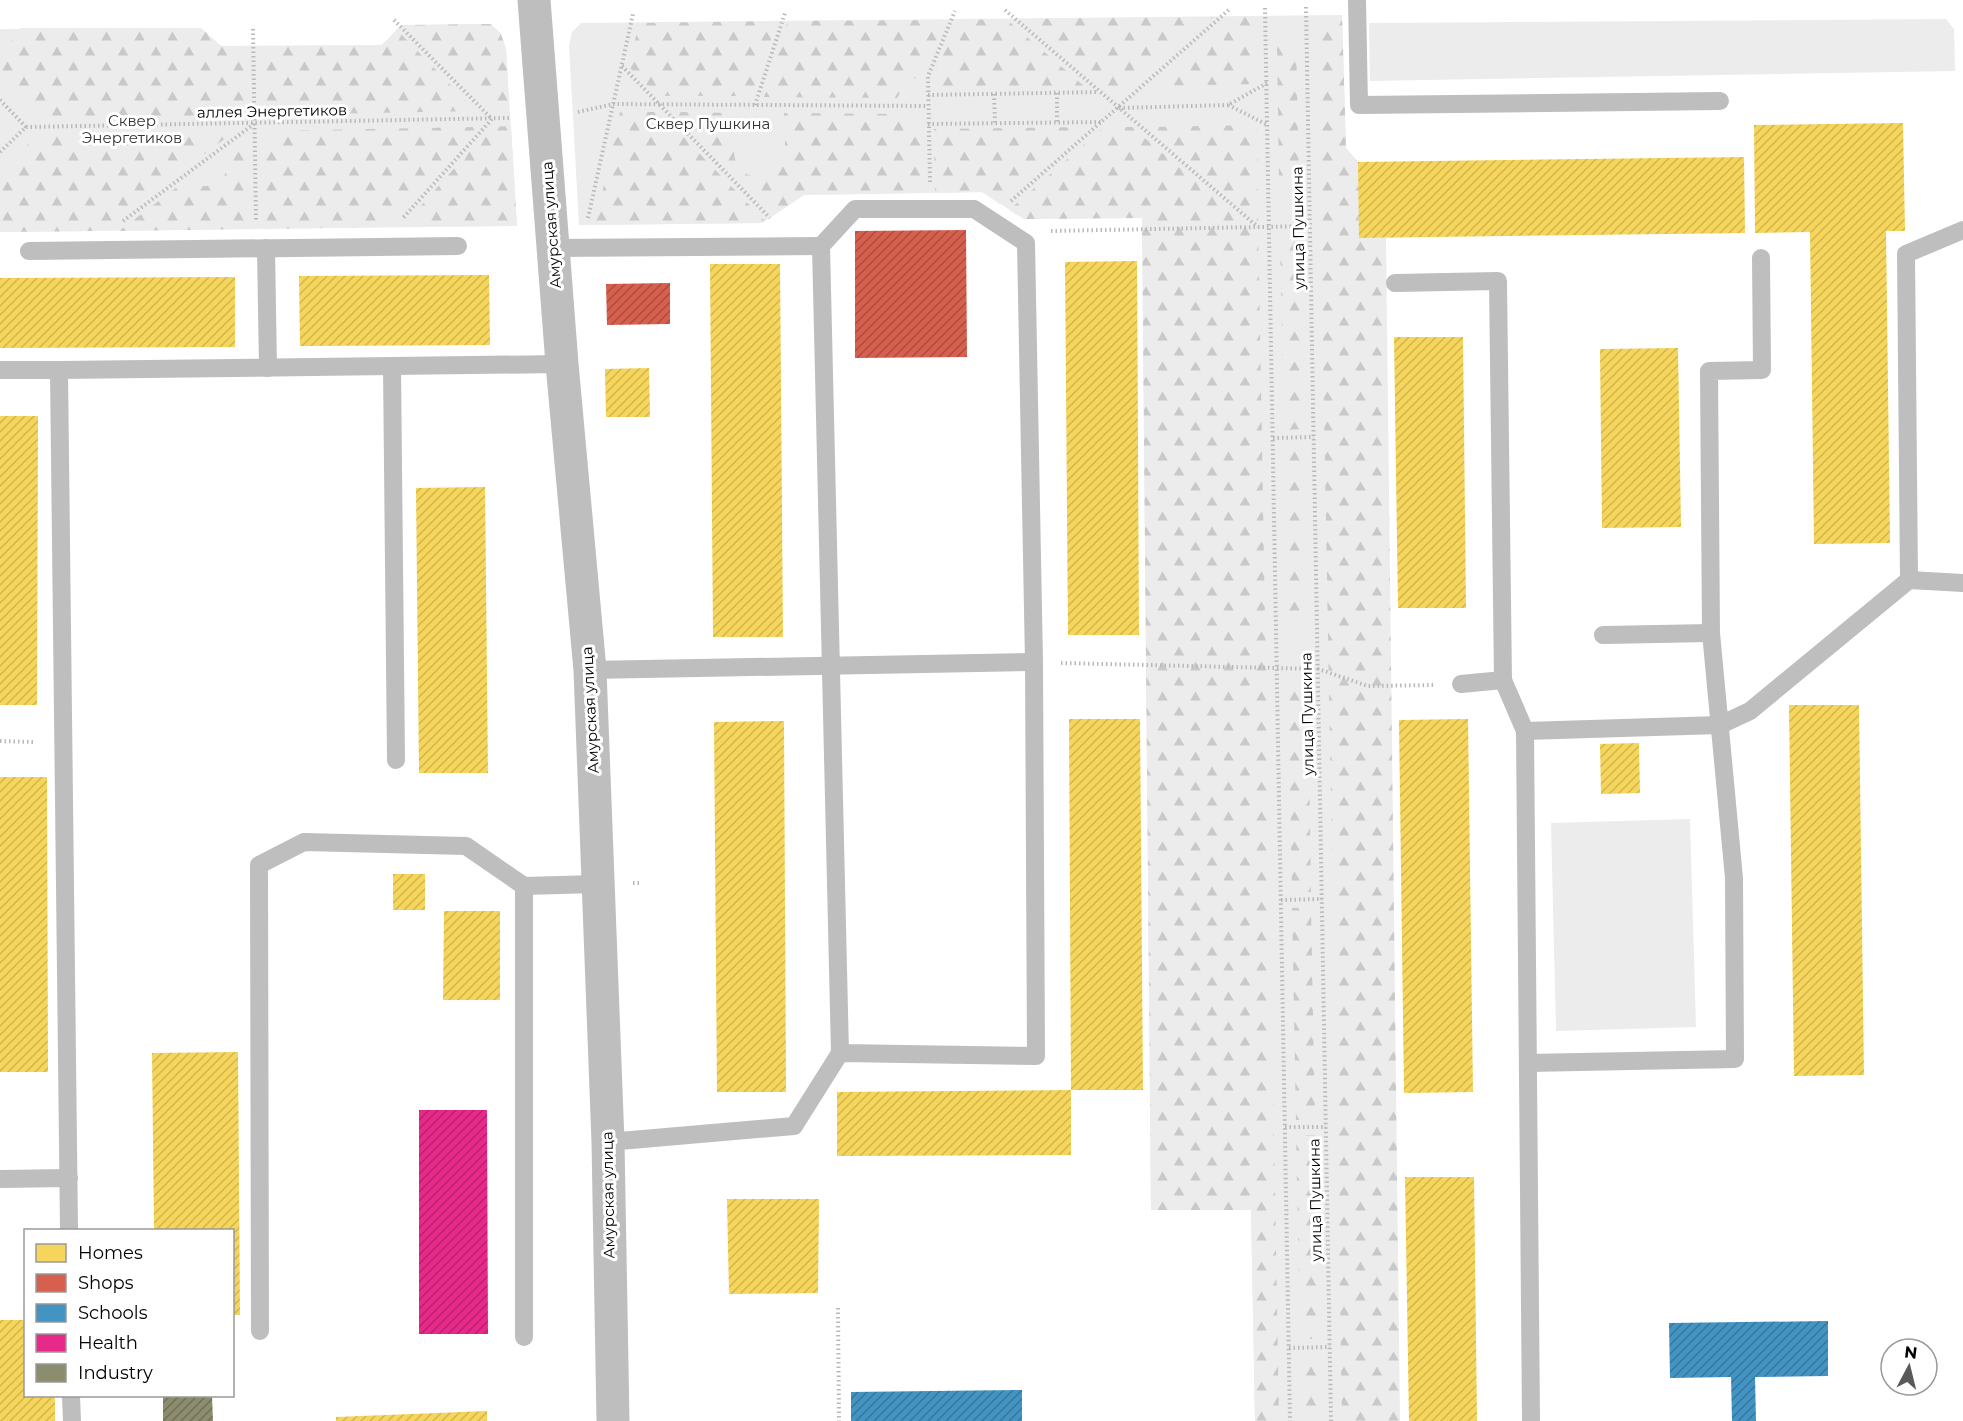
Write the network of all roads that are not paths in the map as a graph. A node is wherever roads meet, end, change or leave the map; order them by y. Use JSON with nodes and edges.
{"nodes":[{"id":1,"x":534,"y":0,"type":"edge"},
{"id":2,"x":1358,"y":0,"type":"edge"},
{"id":3,"x":1720,"y":101,"type":"dead end"},
{"id":4,"x":1963,"y":230,"type":"edge"},
{"id":5,"x":458,"y":246,"type":"dead end"},
{"id":6,"x":821,"y":246,"type":"junction"},
{"id":7,"x":266,"y":248,"type":"junction"},
{"id":8,"x":567,"y":248,"type":"junction"},
{"id":9,"x":29,"y":251,"type":"dead end"},
{"id":10,"x":1761,"y":258,"type":"dead end"},
{"id":11,"x":1395,"y":283,"type":"dead end"},
{"id":12,"x":562,"y":364,"type":"junction"},
{"id":13,"x":392,"y":366,"type":"junction"},
{"id":14,"x":268,"y":368,"type":"junction"},
{"id":15,"x":0,"y":370,"type":"edge"},
{"id":16,"x":59,"y":370,"type":"junction"},
{"id":17,"x":1909,"y":580,"type":"junction"},
{"id":18,"x":1963,"y":583,"type":"edge"},
{"id":19,"x":1711,"y":633,"type":"junction"},
{"id":20,"x":1603,"y":635,"type":"dead end"},
{"id":21,"x":1034,"y":662,"type":"junction"},
{"id":22,"x":832,"y":665,"type":"junction"},
{"id":23,"x":590,"y":670,"type":"junction"},
{"id":24,"x":1503,"y":680,"type":"junction"},
{"id":25,"x":1461,"y":684,"type":"road end"},
{"id":26,"x":1720,"y":725,"type":"junction"},
{"id":27,"x":1526,"y":731,"type":"junction"},
{"id":28,"x":396,"y":760,"type":"dead end"},
{"id":29,"x":596,"y":884,"type":"junction"},
{"id":30,"x":524,"y":886,"type":"junction"},
{"id":31,"x":840,"y":1053,"type":"junction"},
{"id":32,"x":1528,"y":1063,"type":"junction"},
{"id":33,"x":608,"y":1142,"type":"junction"},
{"id":34,"x":69,"y":1178,"type":"junction"},
{"id":35,"x":0,"y":1179,"type":"edge"},
{"id":36,"x":69,"y":1229,"type":"edge"},
{"id":37,"x":260,"y":1331,"type":"dead end"},
{"id":38,"x":524,"y":1337,"type":"dead end"},
{"id":39,"x":71,"y":1397,"type":"edge"},
{"id":40,"x":72,"y":1421,"type":"edge"},
{"id":41,"x":613,"y":1421,"type":"edge"},
{"id":42,"x":1531,"y":1421,"type":"edge"}],
"edges":[{"from":1,"to":8,"type":"street","name":"Амурская улица"},
{"from":2,"to":3,"type":"lane"},
{"from":4,"to":17,"type":"lane"},
{"from":5,"to":7,"type":"lane"},
{"from":6,"to":8,"type":"lane"},
{"from":6,"to":21,"type":"lane"},
{"from":6,"to":22,"type":"lane"},
{"from":7,"to":9,"type":"lane"},
{"from":7,"to":14,"type":"lane"},
{"from":8,"to":12,"type":"street","name":"Амурская улица"},
{"from":10,"to":19,"type":"lane"},
{"from":11,"to":24,"type":"lane"},
{"from":12,"to":13,"type":"lane"},
{"from":12,"to":23,"type":"street","name":"Амурская улица"},
{"from":13,"to":14,"type":"lane"},
{"from":13,"to":28,"type":"lane"},
{"from":14,"to":16,"type":"lane"},
{"from":15,"to":16,"type":"lane"},
{"from":16,"to":34,"type":"lane"},
{"from":17,"to":18,"type":"lane"},
{"from":17,"to":26,"type":"lane"},
{"from":19,"to":20,"type":"lane"},
{"from":19,"to":26,"type":"lane"},
{"from":21,"to":22,"type":"lane"},
{"from":21,"to":31,"type":"lane"},
{"from":22,"to":23,"type":"lane"},
{"from":22,"to":31,"type":"lane"},
{"from":23,"to":29,"type":"street","name":"Амурская улица"},
{"from":24,"to":25,"type":"lane"},
{"from":24,"to":27,"type":"lane"},
{"from":26,"to":27,"type":"lane"},
{"from":26,"to":32,"type":"lane"},
{"from":27,"to":32,"type":"lane"},
{"from":29,"to":30,"type":"lane"},
{"from":29,"to":33,"type":"street","name":"Амурская улица"},
{"from":30,"to":37,"type":"lane"},
{"from":30,"to":38,"type":"lane"},
{"from":31,"to":33,"type":"lane"},
{"from":32,"to":42,"type":"lane"},
{"from":33,"to":41,"type":"street","name":"Амурская улица"},
{"from":34,"to":35,"type":"lane"},
{"from":34,"to":36,"type":"lane"},
{"from":39,"to":40,"type":"lane"}]}
